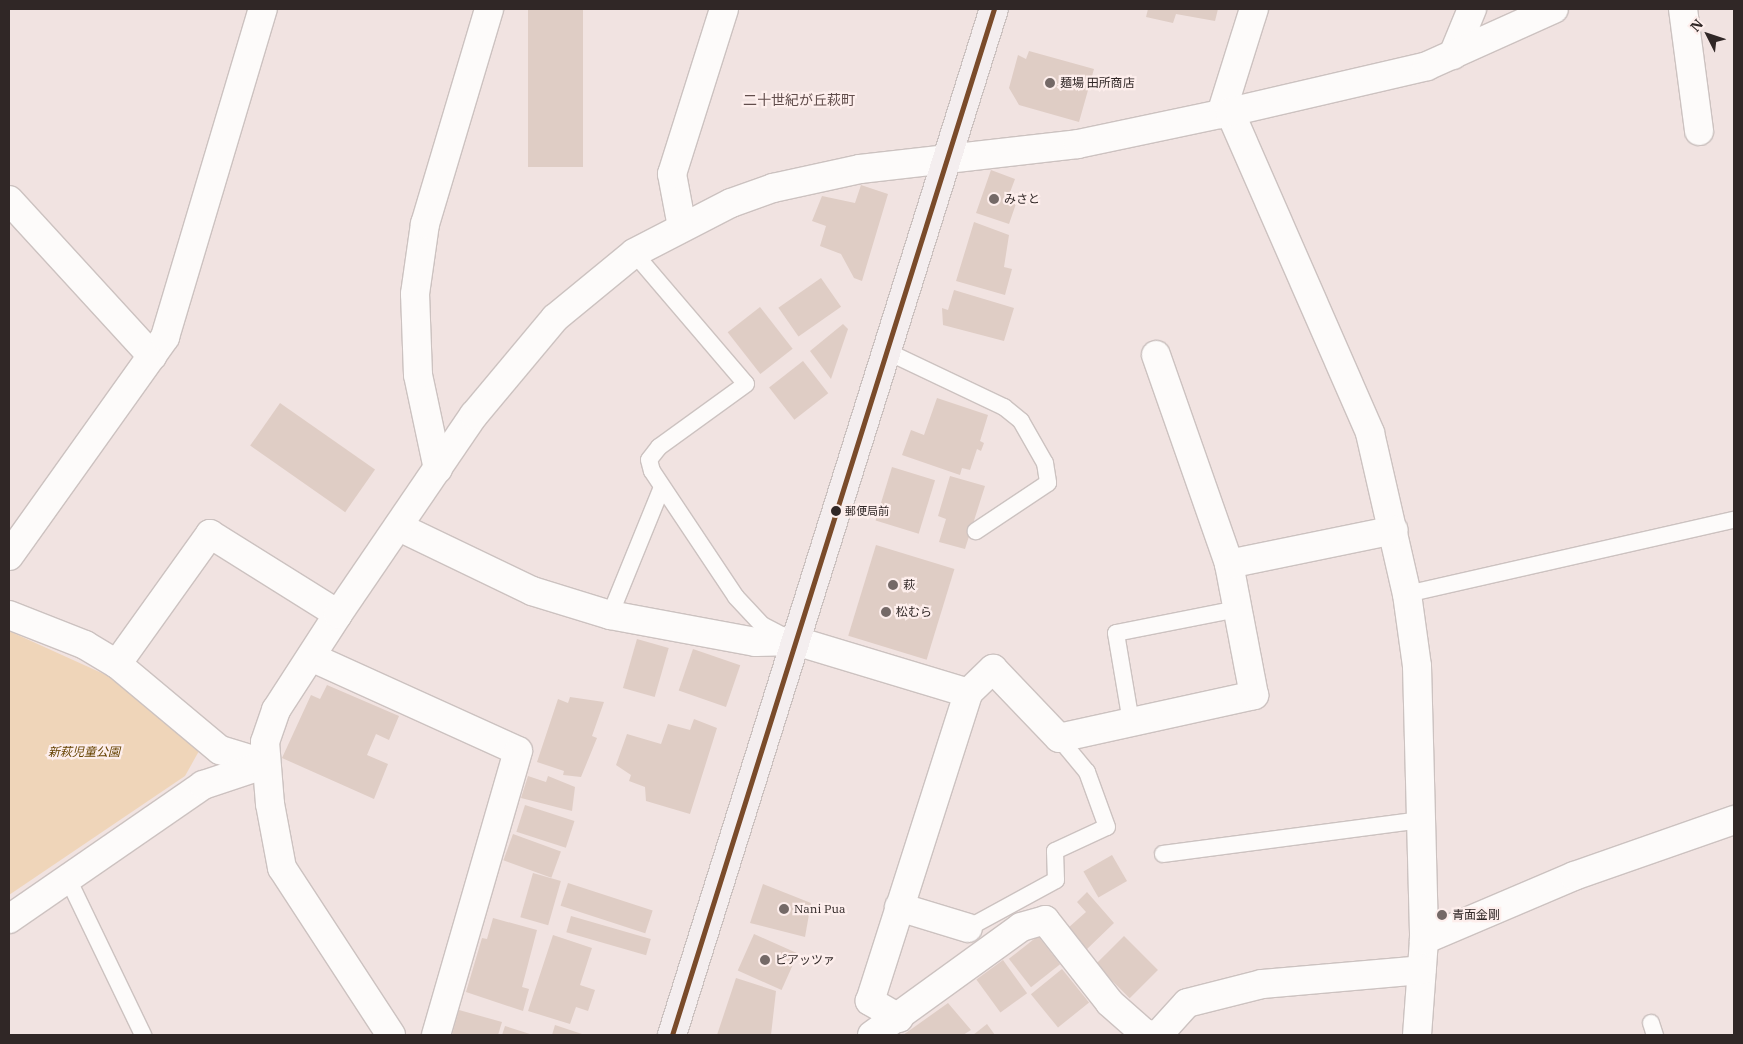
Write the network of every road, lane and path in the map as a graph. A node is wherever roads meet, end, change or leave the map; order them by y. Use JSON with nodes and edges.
{"nodes":[{"id":1,"x":263,"y":9,"type":"edge"},
{"id":2,"x":489,"y":9,"type":"edge"},
{"id":3,"x":724,"y":9,"type":"edge"},
{"id":4,"x":994,"y":9,"type":"edge"},
{"id":5,"x":1254,"y":9,"type":"edge"},
{"id":6,"x":1472,"y":9,"type":"edge"},
{"id":7,"x":1554,"y":9,"type":"edge"},
{"id":8,"x":1683,"y":9,"type":"edge"},
{"id":9,"x":1452,"y":55,"type":"junction"},
{"id":10,"x":1226,"y":113,"type":"junction"},
{"id":11,"x":1699,"y":131,"type":"dead end"},
{"id":12,"x":946,"y":157,"type":"junction"},
{"id":13,"x":9,"y":200,"type":"edge"},
{"id":14,"x":682,"y":227,"type":"junction"},
{"id":15,"x":634,"y":253,"type":"junction"},
{"id":16,"x":886,"y":351,"type":"junction"},
{"id":17,"x":1156,"y":355,"type":"dead end"},
{"id":18,"x":152,"y":356,"type":"junction"},
{"id":19,"x":438,"y":470,"type":"junction"},
{"id":20,"x":662,"y":487,"type":"junction"},
{"id":21,"x":1734,"y":520,"type":"edge"},
{"id":22,"x":399,"y":528,"type":"junction"},
{"id":23,"x":1394,"y":530,"type":"junction"},
{"id":24,"x":976,"y":531,"type":"dead end"},
{"id":25,"x":9,"y":556,"type":"edge"},
{"id":26,"x":1229,"y":564,"type":"junction"},
{"id":27,"x":1407,"y":594,"type":"junction"},
{"id":28,"x":1237,"y":609,"type":"junction"},
{"id":29,"x":338,"y":614,"type":"junction"},
{"id":30,"x":9,"y":615,"type":"edge"},
{"id":31,"x":610,"y":615,"type":"junction"},
{"id":32,"x":796,"y":641,"type":"junction"},
{"id":33,"x":311,"y":658,"type":"junction"},
{"id":34,"x":117,"y":664,"type":"junction"},
{"id":35,"x":968,"y":692,"type":"junction"},
{"id":36,"x":1131,"y":722,"type":"junction"},
{"id":37,"x":1059,"y":738,"type":"junction"},
{"id":38,"x":266,"y":764,"type":"junction"},
{"id":39,"x":1421,"y":820,"type":"junction"},
{"id":40,"x":1734,"y":820,"type":"edge"},
{"id":41,"x":1163,"y":854,"type":"dead end"},
{"id":42,"x":69,"y":881,"type":"junction"},
{"id":43,"x":899,"y":907,"type":"junction"},
{"id":44,"x":9,"y":919,"type":"edge"},
{"id":45,"x":968,"y":928,"type":"joint"},
{"id":46,"x":1424,"y":940,"type":"junction"},
{"id":47,"x":1421,"y":970,"type":"junction"},
{"id":48,"x":900,"y":1018,"type":"junction"},
{"id":49,"x":143,"y":1035,"type":"edge"},
{"id":50,"x":392,"y":1035,"type":"edge"},
{"id":51,"x":436,"y":1035,"type":"edge"},
{"id":52,"x":672,"y":1035,"type":"edge"},
{"id":53,"x":872,"y":1035,"type":"edge"},
{"id":54,"x":1153,"y":1035,"type":"edge"},
{"id":55,"x":1158,"y":1035,"type":"edge"},
{"id":56,"x":1417,"y":1035,"type":"edge"}],
"edges":[{"from":1,"to":18,"type":"street"},
{"from":2,"to":19,"type":"street"},
{"from":3,"to":14,"type":"street"},
{"from":4,"to":12,"type":"street"},
{"from":5,"to":10,"type":"street"},
{"from":6,"to":9,"type":"street"},
{"from":7,"to":9,"type":"street"},
{"from":8,"to":11,"type":"street"},
{"from":9,"to":10,"type":"street"},
{"from":10,"to":12,"type":"street"},
{"from":10,"to":23,"type":"street"},
{"from":12,"to":14,"type":"street"},
{"from":12,"to":16,"type":"street"},
{"from":13,"to":18,"type":"street"},
{"from":14,"to":15,"type":"street"},
{"from":15,"to":19,"type":"street"},
{"from":15,"to":20,"type":"lane"},
{"from":16,"to":24,"type":"lane"},
{"from":16,"to":32,"type":"street"},
{"from":17,"to":26,"type":"street"},
{"from":18,"to":25,"type":"street"},
{"from":19,"to":22,"type":"street"},
{"from":20,"to":31,"type":"lane"},
{"from":20,"to":32,"type":"lane"},
{"from":21,"to":27,"type":"lane"},
{"from":22,"to":29,"type":"street"},
{"from":22,"to":31,"type":"street"},
{"from":23,"to":26,"type":"street"},
{"from":23,"to":27,"type":"street"},
{"from":26,"to":28,"type":"street"},
{"from":27,"to":39,"type":"street"},
{"from":28,"to":36,"type":"street"},
{"from":28,"to":36,"type":"lane"},
{"from":29,"to":33,"type":"street"},
{"from":29,"to":34,"type":"street"},
{"from":30,"to":34,"type":"street"},
{"from":31,"to":32,"type":"street"},
{"from":32,"to":35,"type":"street"},
{"from":32,"to":52,"type":"street"},
{"from":33,"to":38,"type":"street"},
{"from":33,"to":51,"type":"street"},
{"from":34,"to":38,"type":"street"},
{"from":35,"to":37,"type":"street"},
{"from":35,"to":43,"type":"street"},
{"from":36,"to":37,"type":"street"},
{"from":37,"to":45,"type":"lane"},
{"from":38,"to":42,"type":"street"},
{"from":38,"to":50,"type":"street"},
{"from":39,"to":41,"type":"lane"},
{"from":39,"to":46,"type":"street"},
{"from":40,"to":46,"type":"street"},
{"from":42,"to":44,"type":"street"},
{"from":42,"to":49,"type":"lane"},
{"from":43,"to":45,"type":"street"},
{"from":43,"to":48,"type":"street"},
{"from":46,"to":47,"type":"street"},
{"from":47,"to":55,"type":"street"},
{"from":47,"to":56,"type":"street"},
{"from":48,"to":53,"type":"street"},
{"from":48,"to":54,"type":"street"}]}
